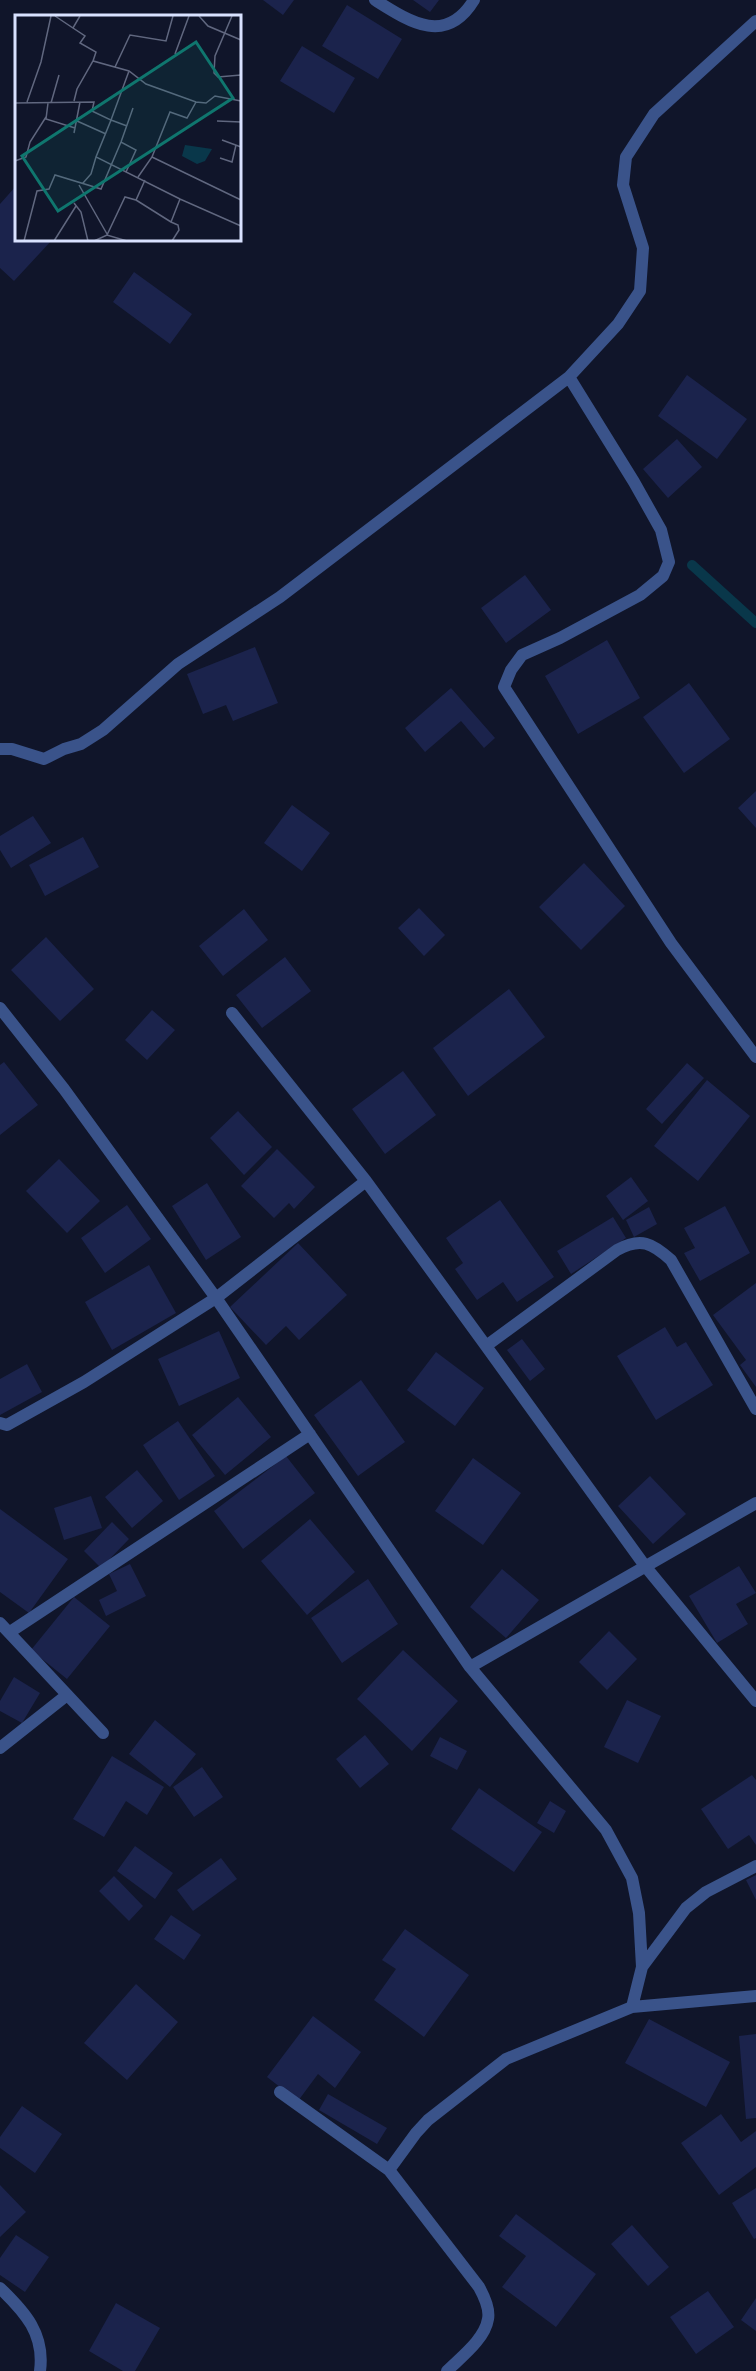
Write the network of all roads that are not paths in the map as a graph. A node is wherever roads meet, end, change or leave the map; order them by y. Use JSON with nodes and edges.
{"nodes":[{"id":1,"x":375,"y":0,"type":"edge"},
{"id":2,"x":474,"y":0,"type":"edge"},
{"id":3,"x":756,"y":21,"type":"edge"},
{"id":4,"x":569,"y":377,"type":"junction"},
{"id":5,"x":0,"y":749,"type":"edge"},
{"id":6,"x":0,"y":1008,"type":"edge"},
{"id":7,"x":232,"y":1013,"type":"dead end"},
{"id":8,"x":756,"y":1057,"type":"edge"},
{"id":9,"x":366,"y":1181,"type":"junction"},
{"id":10,"x":216,"y":1298,"type":"junction"},
{"id":11,"x":486,"y":1346,"type":"junction"},
{"id":12,"x":756,"y":1409,"type":"edge"},
{"id":13,"x":0,"y":1423,"type":"edge"},
{"id":14,"x":310,"y":1434,"type":"junction"},
{"id":15,"x":756,"y":1503,"type":"edge"},
{"id":16,"x":645,"y":1566,"type":"junction"},
{"id":17,"x":0,"y":1623,"type":"edge"},
{"id":18,"x":10,"y":1632,"type":"junction"},
{"id":19,"x":470,"y":1667,"type":"junction"},
{"id":20,"x":67,"y":1695,"type":"junction"},
{"id":21,"x":756,"y":1701,"type":"edge"},
{"id":22,"x":104,"y":1733,"type":"dead end"},
{"id":23,"x":0,"y":1748,"type":"edge"},
{"id":24,"x":756,"y":1866,"type":"edge"},
{"id":25,"x":642,"y":1967,"type":"junction"},
{"id":26,"x":756,"y":1996,"type":"edge"},
{"id":27,"x":632,"y":2007,"type":"junction"},
{"id":28,"x":280,"y":2092,"type":"dead end"},
{"id":29,"x":389,"y":2169,"type":"junction"},
{"id":30,"x":0,"y":2288,"type":"edge"},
{"id":31,"x":40,"y":2371,"type":"edge"},
{"id":32,"x":447,"y":2371,"type":"edge"}],
"edges":[{"from":1,"to":2,"type":"street"},
{"from":3,"to":4,"type":"street"},
{"from":4,"to":5,"type":"street"},
{"from":4,"to":8,"type":"street"},
{"from":6,"to":10,"type":"street"},
{"from":7,"to":9,"type":"street"},
{"from":9,"to":10,"type":"street"},
{"from":9,"to":11,"type":"street"},
{"from":10,"to":13,"type":"street"},
{"from":10,"to":14,"type":"street"},
{"from":11,"to":12,"type":"street"},
{"from":11,"to":16,"type":"street"},
{"from":14,"to":18,"type":"street"},
{"from":14,"to":19,"type":"street"},
{"from":15,"to":16,"type":"street"},
{"from":16,"to":19,"type":"street"},
{"from":16,"to":21,"type":"street"},
{"from":17,"to":18,"type":"street"},
{"from":18,"to":20,"type":"street"},
{"from":19,"to":25,"type":"street"},
{"from":20,"to":22,"type":"street"},
{"from":20,"to":23,"type":"street"},
{"from":24,"to":25,"type":"street"},
{"from":25,"to":27,"type":"street"},
{"from":26,"to":27,"type":"street"},
{"from":27,"to":29,"type":"street"},
{"from":28,"to":29,"type":"street"},
{"from":29,"to":32,"type":"street"},
{"from":30,"to":31,"type":"street"}]}
